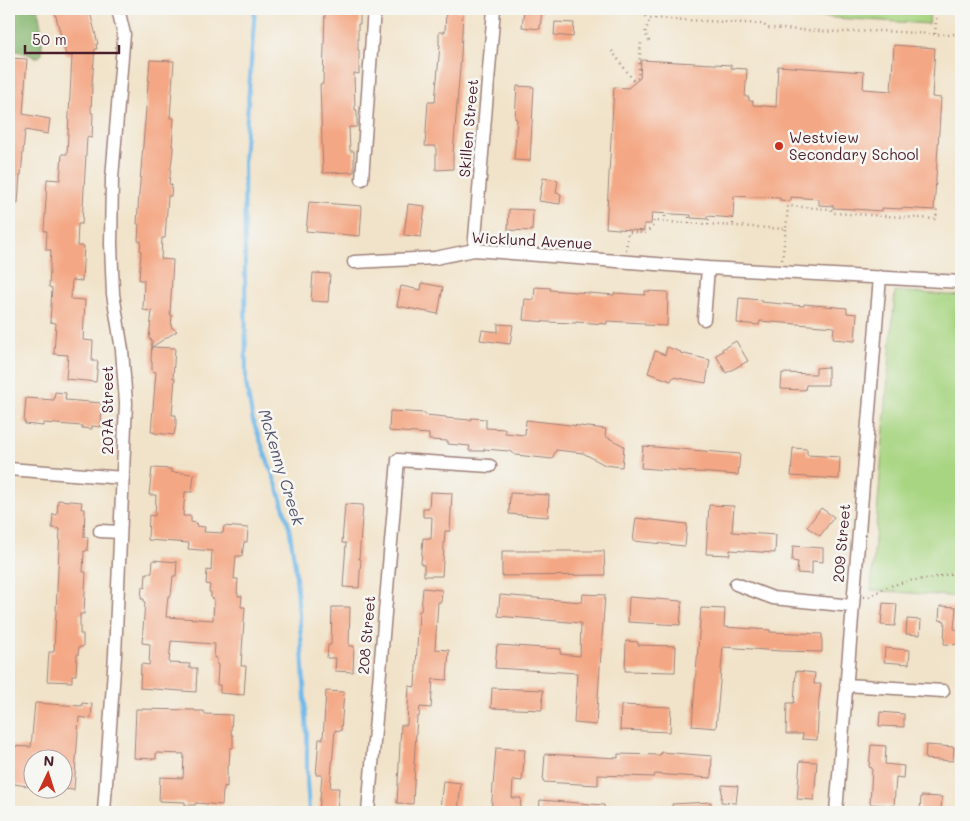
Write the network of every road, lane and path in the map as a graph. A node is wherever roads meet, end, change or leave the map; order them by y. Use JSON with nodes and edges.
{"nodes":[{"id":1,"x":118,"y":9,"type":"edge"},
{"id":2,"x":374,"y":9,"type":"edge"},
{"id":3,"x":494,"y":9,"type":"edge"},
{"id":4,"x":640,"y":9,"type":"edge"},
{"id":5,"x":656,"y":9,"type":"edge"},
{"id":6,"x":937,"y":9,"type":"edge"},
{"id":7,"x":650,"y":18,"type":"junction"},
{"id":8,"x":655,"y":18,"type":"junction"},
{"id":9,"x":961,"y":33,"type":"edge"},
{"id":10,"x":935,"y":34,"type":"junction"},
{"id":11,"x":649,"y":41,"type":"dead end"},
{"id":12,"x":641,"y":42,"type":"dead end"},
{"id":13,"x":612,"y":51,"type":"dead end"},
{"id":14,"x":362,"y":179,"type":"dead end"},
{"id":15,"x":938,"y":206,"type":"dead end"},
{"id":16,"x":665,"y":214,"type":"dead end"},
{"id":17,"x":689,"y":216,"type":"dead end"},
{"id":18,"x":709,"y":217,"type":"dead end"},
{"id":19,"x":733,"y":218,"type":"dead end"},
{"id":20,"x":665,"y":222,"type":"junction"},
{"id":21,"x":689,"y":224,"type":"junction"},
{"id":22,"x":708,"y":225,"type":"junction"},
{"id":23,"x":733,"y":226,"type":"junction"},
{"id":24,"x":786,"y":229,"type":"junction"},
{"id":25,"x":474,"y":250,"type":"junction"},
{"id":26,"x":625,"y":252,"type":"dead end"},
{"id":27,"x":354,"y":262,"type":"dead end"},
{"id":28,"x":781,"y":262,"type":"dead end"},
{"id":29,"x":708,"y":268,"type":"junction"},
{"id":30,"x":880,"y":277,"type":"junction"},
{"id":31,"x":961,"y":282,"type":"edge"},
{"id":32,"x":704,"y":319,"type":"dead end"},
{"id":33,"x":490,"y":466,"type":"dead end"},
{"id":34,"x":9,"y":469,"type":"edge"},
{"id":35,"x":123,"y":478,"type":"junction"},
{"id":36,"x":100,"y":531,"type":"dead end"},
{"id":37,"x":120,"y":532,"type":"junction"},
{"id":38,"x":961,"y":571,"type":"edge"},
{"id":39,"x":736,"y":584,"type":"dead end"},
{"id":40,"x":852,"y":602,"type":"junction"},
{"id":41,"x":846,"y":685,"type":"junction"},
{"id":42,"x":943,"y":692,"type":"dead end"},
{"id":43,"x":104,"y":812,"type":"edge"},
{"id":44,"x":368,"y":812,"type":"edge"},
{"id":45,"x":836,"y":812,"type":"edge"}],
"edges":[{"from":1,"to":35,"type":"street","name":"207A Street"},
{"from":2,"to":14,"type":"street"},
{"from":3,"to":25,"type":"street","name":"Skillen Street"},
{"from":4,"to":7,"type":"path"},
{"from":5,"to":8,"type":"path"},
{"from":6,"to":10,"type":"path"},
{"from":7,"to":8,"type":"path"},
{"from":7,"to":11,"type":"path"},
{"from":8,"to":10,"type":"path"},
{"from":9,"to":10,"type":"path"},
{"from":12,"to":13,"type":"path"},
{"from":15,"to":24,"type":"path"},
{"from":16,"to":20,"type":"path"},
{"from":17,"to":21,"type":"path"},
{"from":18,"to":22,"type":"path"},
{"from":19,"to":23,"type":"path"},
{"from":20,"to":21,"type":"path"},
{"from":20,"to":26,"type":"path"},
{"from":21,"to":22,"type":"path"},
{"from":22,"to":23,"type":"path"},
{"from":23,"to":24,"type":"path"},
{"from":24,"to":28,"type":"path"},
{"from":25,"to":27,"type":"street","name":"Wicklund Avenue"},
{"from":25,"to":29,"type":"street","name":"Wicklund Avenue"},
{"from":29,"to":30,"type":"street","name":"Wicklund Avenue"},
{"from":29,"to":32,"type":"street"},
{"from":30,"to":31,"type":"street","name":"Wicklund Avenue"},
{"from":30,"to":40,"type":"street","name":"209 Street"},
{"from":33,"to":44,"type":"street","name":"208 Street"},
{"from":34,"to":35,"type":"street"},
{"from":35,"to":37,"type":"street","name":"207A Street"},
{"from":36,"to":37,"type":"street"},
{"from":37,"to":43,"type":"street","name":"207A Street"},
{"from":38,"to":40,"type":"path"},
{"from":39,"to":40,"type":"street"},
{"from":40,"to":41,"type":"street","name":"209 Street"},
{"from":41,"to":42,"type":"street"},
{"from":41,"to":45,"type":"street","name":"209 Street"}]}
